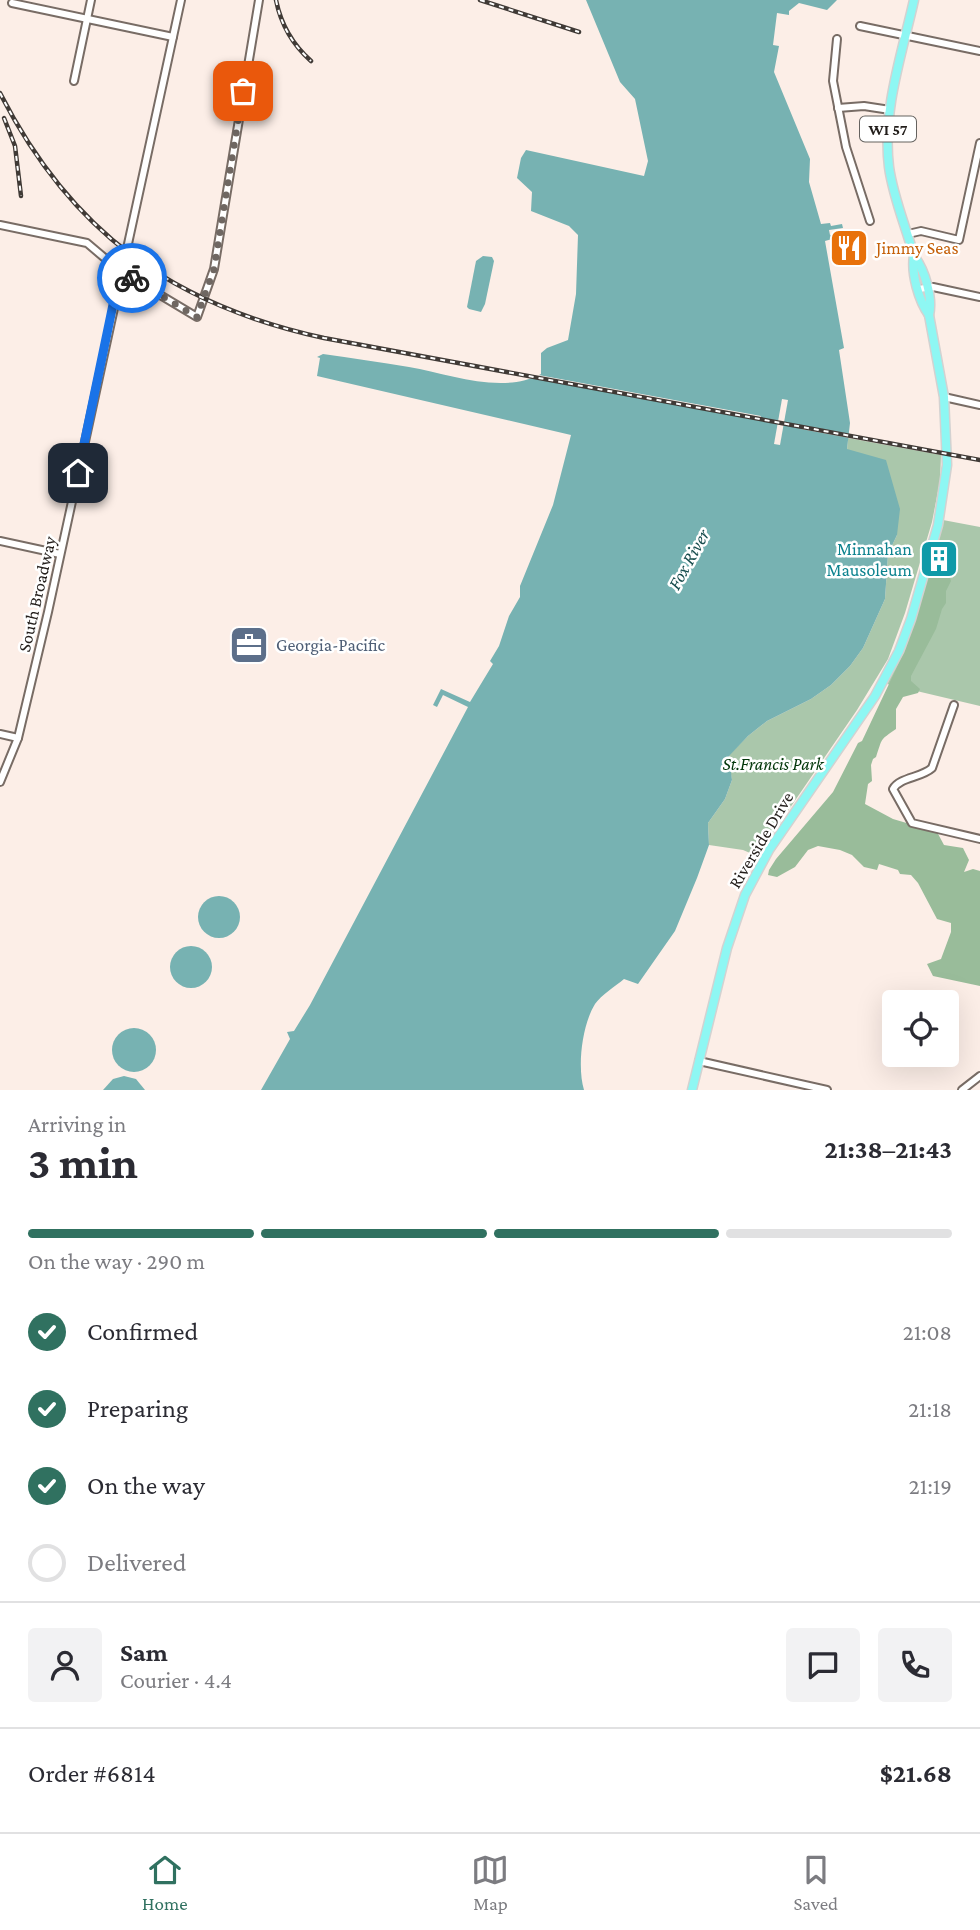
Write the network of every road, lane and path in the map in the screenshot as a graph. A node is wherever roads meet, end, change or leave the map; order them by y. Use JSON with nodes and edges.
{"nodes":[{"id":1,"x":91,"y":0,"type":"edge"},
{"id":2,"x":180,"y":0,"type":"edge"},
{"id":3,"x":259,"y":0,"type":"edge"},
{"id":4,"x":914,"y":0,"type":"edge"},
{"id":5,"x":12,"y":3,"type":"dead end"},
{"id":6,"x":87,"y":18,"type":"junction"},
{"id":7,"x":860,"y":26,"type":"dead end"},
{"id":8,"x":906,"y":35,"type":"junction"},
{"id":9,"x":173,"y":37,"type":"junction"},
{"id":10,"x":837,"y":38,"type":"dead end"},
{"id":11,"x":980,"y":51,"type":"edge"},
{"id":12,"x":74,"y":81,"type":"dead end"},
{"id":13,"x":838,"y":108,"type":"junction"},
{"id":14,"x":890,"y":110,"type":"junction"},
{"id":15,"x":980,"y":143,"type":"edge"},
{"id":16,"x":870,"y":221,"type":"dead end"},
{"id":17,"x":0,"y":225,"type":"edge"},
{"id":18,"x":908,"y":234,"type":"junction"},
{"id":19,"x":120,"y":271,"type":"junction"},
{"id":20,"x":923,"y":288,"type":"junction"},
{"id":21,"x":980,"y":297,"type":"edge"},
{"id":22,"x":944,"y":397,"type":"junction"},
{"id":23,"x":980,"y":405,"type":"edge"},
{"id":24,"x":0,"y":541,"type":"edge"},
{"id":25,"x":61,"y":554,"type":"junction"},
{"id":26,"x":954,"y":705,"type":"dead end"},
{"id":27,"x":0,"y":734,"type":"edge"},
{"id":28,"x":18,"y":738,"type":"junction"},
{"id":29,"x":0,"y":782,"type":"edge"},
{"id":30,"x":980,"y":839,"type":"edge"},
{"id":31,"x":699,"y":1060,"type":"junction"},
{"id":32,"x":980,"y":1076,"type":"edge"},
{"id":33,"x":692,"y":1090,"type":"edge"},
{"id":34,"x":827,"y":1090,"type":"edge"},
{"id":35,"x":962,"y":1090,"type":"edge"}],
"edges":[{"from":1,"to":6,"type":"street"},
{"from":2,"to":9,"type":"street","name":"South Broadway"},
{"from":3,"to":19,"type":"street"},
{"from":4,"to":8,"type":"main road","number":"WI 57"},
{"from":5,"to":6,"type":"street"},
{"from":6,"to":9,"type":"street"},
{"from":6,"to":12,"type":"street"},
{"from":7,"to":8,"type":"street"},
{"from":8,"to":11,"type":"street"},
{"from":8,"to":14,"type":"main road","number":"WI 57"},
{"from":9,"to":19,"type":"street","name":"South Broadway"},
{"from":10,"to":13,"type":"street"},
{"from":13,"to":14,"type":"street"},
{"from":13,"to":16,"type":"street"},
{"from":14,"to":18,"type":"main road","number":"WI 57"},
{"from":15,"to":18,"type":"street"},
{"from":17,"to":19,"type":"street"},
{"from":18,"to":20,"type":"main road","number":"WI 57"},
{"from":19,"to":25,"type":"street","name":"South Broadway"},
{"from":20,"to":21,"type":"street"},
{"from":20,"to":22,"type":"main road","number":"WI 57"},
{"from":22,"to":23,"type":"street"},
{"from":22,"to":31,"type":"main road","name":"Riverside Drive","number":"WI 57"},
{"from":24,"to":25,"type":"street"},
{"from":25,"to":28,"type":"street","name":"South Broadway"},
{"from":26,"to":30,"type":"street"},
{"from":27,"to":28,"type":"street"},
{"from":28,"to":29,"type":"street","name":"South Broadway"},
{"from":31,"to":33,"type":"main road","name":"Riverside Drive","number":"WI 57"},
{"from":31,"to":34,"type":"street"},
{"from":32,"to":35,"type":"street"}]}
